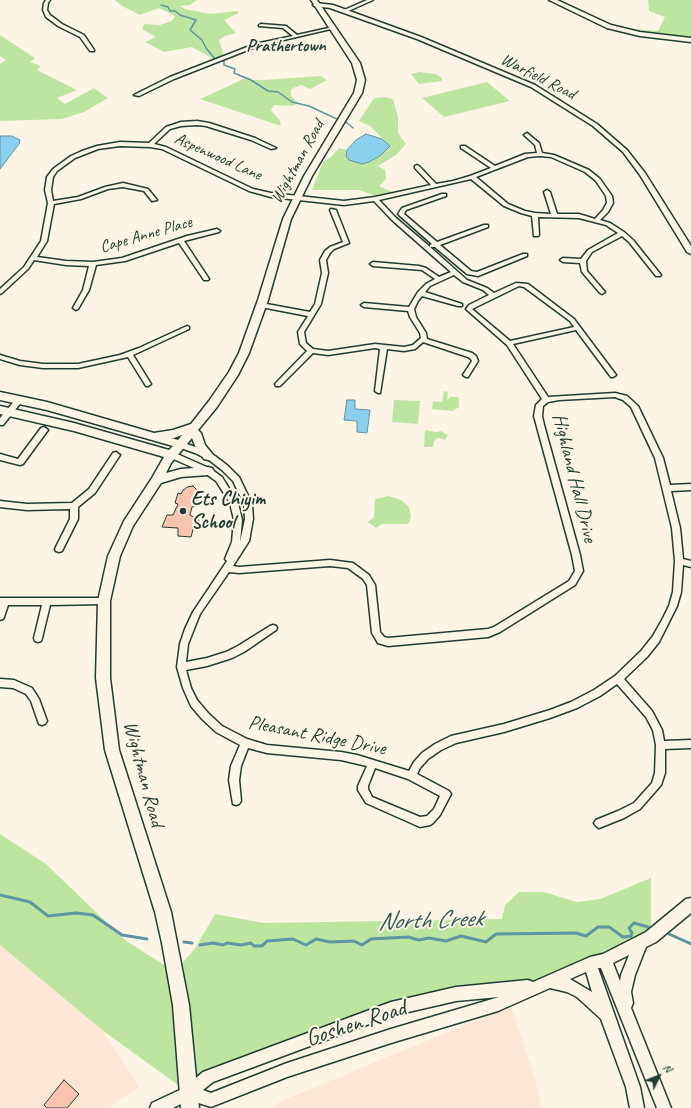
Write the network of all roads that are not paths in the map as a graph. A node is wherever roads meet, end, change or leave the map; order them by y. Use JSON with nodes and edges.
{"nodes":[{"id":1,"x":48,"y":0,"type":"edge"},
{"id":2,"x":371,"y":0,"type":"edge"},
{"id":3,"x":552,"y":0,"type":"edge"},
{"id":4,"x":315,"y":2,"type":"edge"},
{"id":5,"x":344,"y":10,"type":"junction"},
{"id":6,"x":261,"y":25,"type":"dead end"},
{"id":7,"x":333,"y":28,"type":"junction"},
{"id":8,"x":296,"y":36,"type":"junction"},
{"id":9,"x":691,"y":40,"type":"edge"},
{"id":10,"x":92,"y":50,"type":"dead end"},
{"id":11,"x":137,"y":95,"type":"dead end"},
{"id":12,"x":527,"y":135,"type":"dead end"},
{"id":13,"x":150,"y":145,"type":"junction"},
{"id":14,"x":463,"y":147,"type":"dead end"},
{"id":15,"x":273,"y":148,"type":"dead end"},
{"id":16,"x":540,"y":154,"type":"junction"},
{"id":17,"x":417,"y":167,"type":"dead end"},
{"id":18,"x":495,"y":168,"type":"junction"},
{"id":19,"x":472,"y":177,"type":"junction"},
{"id":20,"x":435,"y":186,"type":"junction"},
{"id":21,"x":547,"y":192,"type":"dead end"},
{"id":22,"x":444,"y":195,"type":"dead end"},
{"id":23,"x":298,"y":198,"type":"junction"},
{"id":24,"x":375,"y":199,"type":"junction"},
{"id":25,"x":154,"y":200,"type":"dead end"},
{"id":26,"x":51,"y":203,"type":"junction"},
{"id":27,"x":333,"y":210,"type":"dead end"},
{"id":28,"x":535,"y":214,"type":"junction"},
{"id":29,"x":554,"y":214,"type":"junction"},
{"id":30,"x":597,"y":220,"type":"junction"},
{"id":31,"x":486,"y":226,"type":"dead end"},
{"id":32,"x":217,"y":231,"type":"dead end"},
{"id":33,"x":622,"y":233,"type":"junction"},
{"id":34,"x":536,"y":235,"type":"dead end"},
{"id":35,"x":180,"y":240,"type":"junction"},
{"id":36,"x":436,"y":245,"type":"junction"},
{"id":37,"x":427,"y":248,"type":"junction"},
{"id":38,"x":691,"y":252,"type":"edge"},
{"id":39,"x":525,"y":255,"type":"dead end"},
{"id":40,"x":34,"y":258,"type":"junction"},
{"id":41,"x":563,"y":260,"type":"dead end"},
{"id":42,"x":583,"y":261,"type":"junction"},
{"id":43,"x":93,"y":264,"type":"junction"},
{"id":44,"x":373,"y":264,"type":"dead end"},
{"id":45,"x":455,"y":272,"type":"junction"},
{"id":46,"x":658,"y":275,"type":"dead end"},
{"id":47,"x":206,"y":279,"type":"dead end"},
{"id":48,"x":438,"y":279,"type":"junction"},
{"id":49,"x":0,"y":292,"type":"edge"},
{"id":50,"x":602,"y":292,"type":"dead end"},
{"id":51,"x":420,"y":293,"type":"junction"},
{"id":52,"x":494,"y":296,"type":"junction"},
{"id":53,"x":364,"y":305,"type":"dead end"},
{"id":54,"x":460,"y":305,"type":"dead end"},
{"id":55,"x":76,"y":308,"type":"dead end"},
{"id":56,"x":260,"y":308,"type":"junction"},
{"id":57,"x":411,"y":309,"type":"junction"},
{"id":58,"x":309,"y":316,"type":"junction"},
{"id":59,"x":187,"y":328,"type":"dead end"},
{"id":60,"x":578,"y":328,"type":"junction"},
{"id":61,"x":423,"y":340,"type":"junction"},
{"id":62,"x":509,"y":343,"type":"junction"},
{"id":63,"x":384,"y":347,"type":"junction"},
{"id":64,"x":311,"y":351,"type":"junction"},
{"id":65,"x":129,"y":354,"type":"junction"},
{"id":66,"x":0,"y":358,"type":"edge"},
{"id":67,"x":466,"y":375,"type":"dead end"},
{"id":68,"x":613,"y":375,"type":"dead end"},
{"id":69,"x":148,"y":384,"type":"dead end"},
{"id":70,"x":278,"y":384,"type":"dead end"},
{"id":71,"x":378,"y":391,"type":"dead end"},
{"id":72,"x":0,"y":396,"type":"edge"},
{"id":73,"x":19,"y":400,"type":"junction"},
{"id":74,"x":546,"y":400,"type":"junction"},
{"id":75,"x":4,"y":411,"type":"edge"},
{"id":76,"x":0,"y":423,"type":"edge"},
{"id":77,"x":44,"y":430,"type":"dead end"},
{"id":78,"x":195,"y":430,"type":"junction"},
{"id":79,"x":153,"y":436,"type":"junction"},
{"id":80,"x":184,"y":446,"type":"junction"},
{"id":81,"x":143,"y":447,"type":"junction"},
{"id":82,"x":116,"y":455,"type":"dead end"},
{"id":83,"x":208,"y":456,"type":"junction"},
{"id":84,"x":0,"y":457,"type":"edge"},
{"id":85,"x":176,"y":457,"type":"junction"},
{"id":86,"x":208,"y":471,"type":"junction"},
{"id":87,"x":159,"y":477,"type":"junction"},
{"id":88,"x":691,"y":486,"type":"edge"},
{"id":89,"x":668,"y":488,"type":"junction"},
{"id":90,"x":0,"y":504,"type":"edge"},
{"id":91,"x":74,"y":506,"type":"junction"},
{"id":92,"x":59,"y":549,"type":"dead end"},
{"id":93,"x":679,"y":561,"type":"junction"},
{"id":94,"x":691,"y":564,"type":"edge"},
{"id":95,"x":226,"y":568,"type":"junction"},
{"id":96,"x":3,"y":601,"type":"edge"},
{"id":97,"x":104,"y":601,"type":"junction"},
{"id":98,"x":47,"y":602,"type":"junction"},
{"id":99,"x":0,"y":617,"type":"edge"},
{"id":100,"x":273,"y":628,"type":"dead end"},
{"id":101,"x":38,"y":638,"type":"dead end"},
{"id":102,"x":181,"y":667,"type":"junction"},
{"id":103,"x":618,"y":679,"type":"junction"},
{"id":104,"x":0,"y":683,"type":"edge"},
{"id":105,"x":42,"y":721,"type":"dead end"},
{"id":106,"x":245,"y":743,"type":"junction"},
{"id":107,"x":691,"y":744,"type":"edge"},
{"id":108,"x":661,"y":745,"type":"junction"},
{"id":109,"x":373,"y":763,"type":"junction"},
{"id":110,"x":411,"y":776,"type":"junction"},
{"id":111,"x":236,"y":801,"type":"dead end"},
{"id":112,"x":599,"y":823,"type":"dead end"},
{"id":113,"x":691,"y":904,"type":"edge"},
{"id":114,"x":641,"y":942,"type":"junction"},
{"id":115,"x":605,"y":960,"type":"junction"},
{"id":116,"x":590,"y":964,"type":"junction"},
{"id":117,"x":544,"y":984,"type":"junction"},
{"id":118,"x":606,"y":1016,"type":"junction"},
{"id":119,"x":627,"y":1017,"type":"junction"},
{"id":120,"x":189,"y":1100,"type":"edge"},
{"id":121,"x":157,"y":1108,"type":"edge"},
{"id":122,"x":637,"y":1108,"type":"edge"},
{"id":123,"x":664,"y":1108,"type":"edge"}],
"edges":[{"from":1,"to":10,"type":"street"},
{"from":2,"to":5,"type":"street"},
{"from":3,"to":9,"type":"main road"},
{"from":4,"to":5,"type":"street","name":"Warfield Road"},
{"from":4,"to":7,"type":"main road","name":"Wightman Road"},
{"from":5,"to":38,"type":"street","name":"Warfield Road"},
{"from":6,"to":8,"type":"street"},
{"from":7,"to":8,"type":"street"},
{"from":7,"to":23,"type":"main road","name":"Wightman Road"},
{"from":8,"to":11,"type":"street"},
{"from":12,"to":16,"type":"street"},
{"from":13,"to":15,"type":"street"},
{"from":13,"to":23,"type":"street","name":"Aspenwood Lane"},
{"from":13,"to":26,"type":"street","name":"Aspenwood Lane"},
{"from":14,"to":18,"type":"street"},
{"from":16,"to":18,"type":"street","name":"Aspenwood Lane"},
{"from":16,"to":30,"type":"street","name":"Aspenwood Lane"},
{"from":17,"to":20,"type":"street"},
{"from":18,"to":19,"type":"street","name":"Aspenwood Lane"},
{"from":19,"to":20,"type":"street","name":"Aspenwood Lane"},
{"from":19,"to":28,"type":"street"},
{"from":20,"to":24,"type":"street","name":"Aspenwood Lane"},
{"from":21,"to":29,"type":"street"},
{"from":22,"to":36,"type":"street"},
{"from":23,"to":24,"type":"street","name":"Aspenwood Lane"},
{"from":23,"to":56,"type":"main road","name":"Wightman Road"},
{"from":24,"to":37,"type":"street"},
{"from":25,"to":26,"type":"street"},
{"from":26,"to":40,"type":"street","name":"Aspenwood Lane"},
{"from":27,"to":58,"type":"street"},
{"from":28,"to":29,"type":"street"},
{"from":28,"to":34,"type":"street"},
{"from":29,"to":30,"type":"street"},
{"from":30,"to":33,"type":"street"},
{"from":31,"to":36,"type":"street"},
{"from":32,"to":35,"type":"street","name":"Cape Anne Place"},
{"from":33,"to":42,"type":"street"},
{"from":33,"to":46,"type":"street"},
{"from":35,"to":43,"type":"street","name":"Cape Anne Place"},
{"from":35,"to":47,"type":"street"},
{"from":36,"to":37,"type":"street"},
{"from":36,"to":39,"type":"street"},
{"from":37,"to":45,"type":"street"},
{"from":40,"to":43,"type":"street","name":"Cape Anne Place"},
{"from":40,"to":49,"type":"street","name":"Aspenwood Lane"},
{"from":41,"to":42,"type":"street"},
{"from":42,"to":50,"type":"street"},
{"from":43,"to":55,"type":"street"},
{"from":44,"to":48,"type":"street"},
{"from":45,"to":48,"type":"street"},
{"from":45,"to":52,"type":"street"},
{"from":48,"to":51,"type":"street"},
{"from":51,"to":54,"type":"street"},
{"from":51,"to":57,"type":"street"},
{"from":52,"to":60,"type":"street"},
{"from":52,"to":62,"type":"street"},
{"from":53,"to":57,"type":"street"},
{"from":56,"to":58,"type":"street"},
{"from":56,"to":78,"type":"main road","name":"Wightman Road"},
{"from":57,"to":61,"type":"street"},
{"from":58,"to":64,"type":"street"},
{"from":59,"to":65,"type":"street"},
{"from":60,"to":62,"type":"street"},
{"from":60,"to":68,"type":"street"},
{"from":61,"to":63,"type":"street"},
{"from":61,"to":67,"type":"street"},
{"from":62,"to":74,"type":"street"},
{"from":63,"to":64,"type":"street"},
{"from":63,"to":71,"type":"street"},
{"from":64,"to":70,"type":"street"},
{"from":65,"to":66,"type":"street"},
{"from":65,"to":69,"type":"street"},
{"from":72,"to":73,"type":"main road"},
{"from":73,"to":75,"type":"street"},
{"from":73,"to":79,"type":"main road"},
{"from":74,"to":89,"type":"street","name":"Highland Hall Drive"},
{"from":74,"to":95,"type":"street","name":"Highland Hall Drive"},
{"from":75,"to":76,"type":"street"},
{"from":75,"to":81,"type":"main road"},
{"from":77,"to":84,"type":"street"},
{"from":78,"to":79,"type":"main road"},
{"from":78,"to":80,"type":"main road","name":"Wightman Road"},
{"from":78,"to":83,"type":"main road"},
{"from":79,"to":80,"type":"main road"},
{"from":80,"to":83,"type":"street","name":"Pleasant Ridge Drive"},
{"from":80,"to":85,"type":"main road","name":"Wightman Road"},
{"from":81,"to":85,"type":"main road"},
{"from":81,"to":87,"type":"main road"},
{"from":82,"to":91,"type":"street"},
{"from":83,"to":95,"type":"street","name":"Pleasant Ridge Drive"},
{"from":85,"to":86,"type":"street","name":"Pleasant Ridge Drive"},
{"from":85,"to":87,"type":"main road","name":"Wightman Road"},
{"from":86,"to":87,"type":"main road"},
{"from":86,"to":95,"type":"street","name":"Pleasant Ridge Drive"},
{"from":87,"to":97,"type":"main road","name":"Wightman Road"},
{"from":88,"to":89,"type":"street"},
{"from":89,"to":93,"type":"street","name":"Highland Hall Drive"},
{"from":90,"to":91,"type":"street"},
{"from":91,"to":92,"type":"street"},
{"from":93,"to":94,"type":"street"},
{"from":93,"to":103,"type":"street","name":"Highland Hall Drive"},
{"from":95,"to":102,"type":"street","name":"Pleasant Ridge Drive"},
{"from":96,"to":98,"type":"street"},
{"from":96,"to":99,"type":"street"},
{"from":97,"to":98,"type":"street"},
{"from":97,"to":120,"type":"main road","name":"Wightman Road"},
{"from":98,"to":101,"type":"street"},
{"from":100,"to":102,"type":"street"},
{"from":102,"to":106,"type":"street","name":"Pleasant Ridge Drive"},
{"from":103,"to":108,"type":"street"},
{"from":103,"to":110,"type":"street","name":"Highland Hall Drive"},
{"from":104,"to":105,"type":"street"},
{"from":106,"to":109,"type":"street","name":"Pleasant Ridge Drive"},
{"from":106,"to":111,"type":"street"},
{"from":107,"to":108,"type":"street"},
{"from":108,"to":112,"type":"street"},
{"from":109,"to":110,"type":"street","name":"Pleasant Ridge Drive"},
{"from":109,"to":110,"type":"street","name":"Pleasant Ridge Drive"},
{"from":113,"to":114,"type":"street","name":"Goshen Road"},
{"from":114,"to":115,"type":"street","name":"Goshen Road"},
{"from":114,"to":119,"type":"street"},
{"from":115,"to":116,"type":"street","name":"Goshen Road"},
{"from":115,"to":119,"type":"street"},
{"from":116,"to":117,"type":"street","name":"Goshen Road"},
{"from":116,"to":118,"type":"street"},
{"from":117,"to":118,"type":"street"},
{"from":117,"to":120,"type":"street","name":"Goshen Road"},
{"from":117,"to":120,"type":"street","name":"Goshen Road"},
{"from":118,"to":122,"type":"street"},
{"from":119,"to":123,"type":"street"},
{"from":120,"to":121,"type":"street","name":"Goshen Road"}]}
